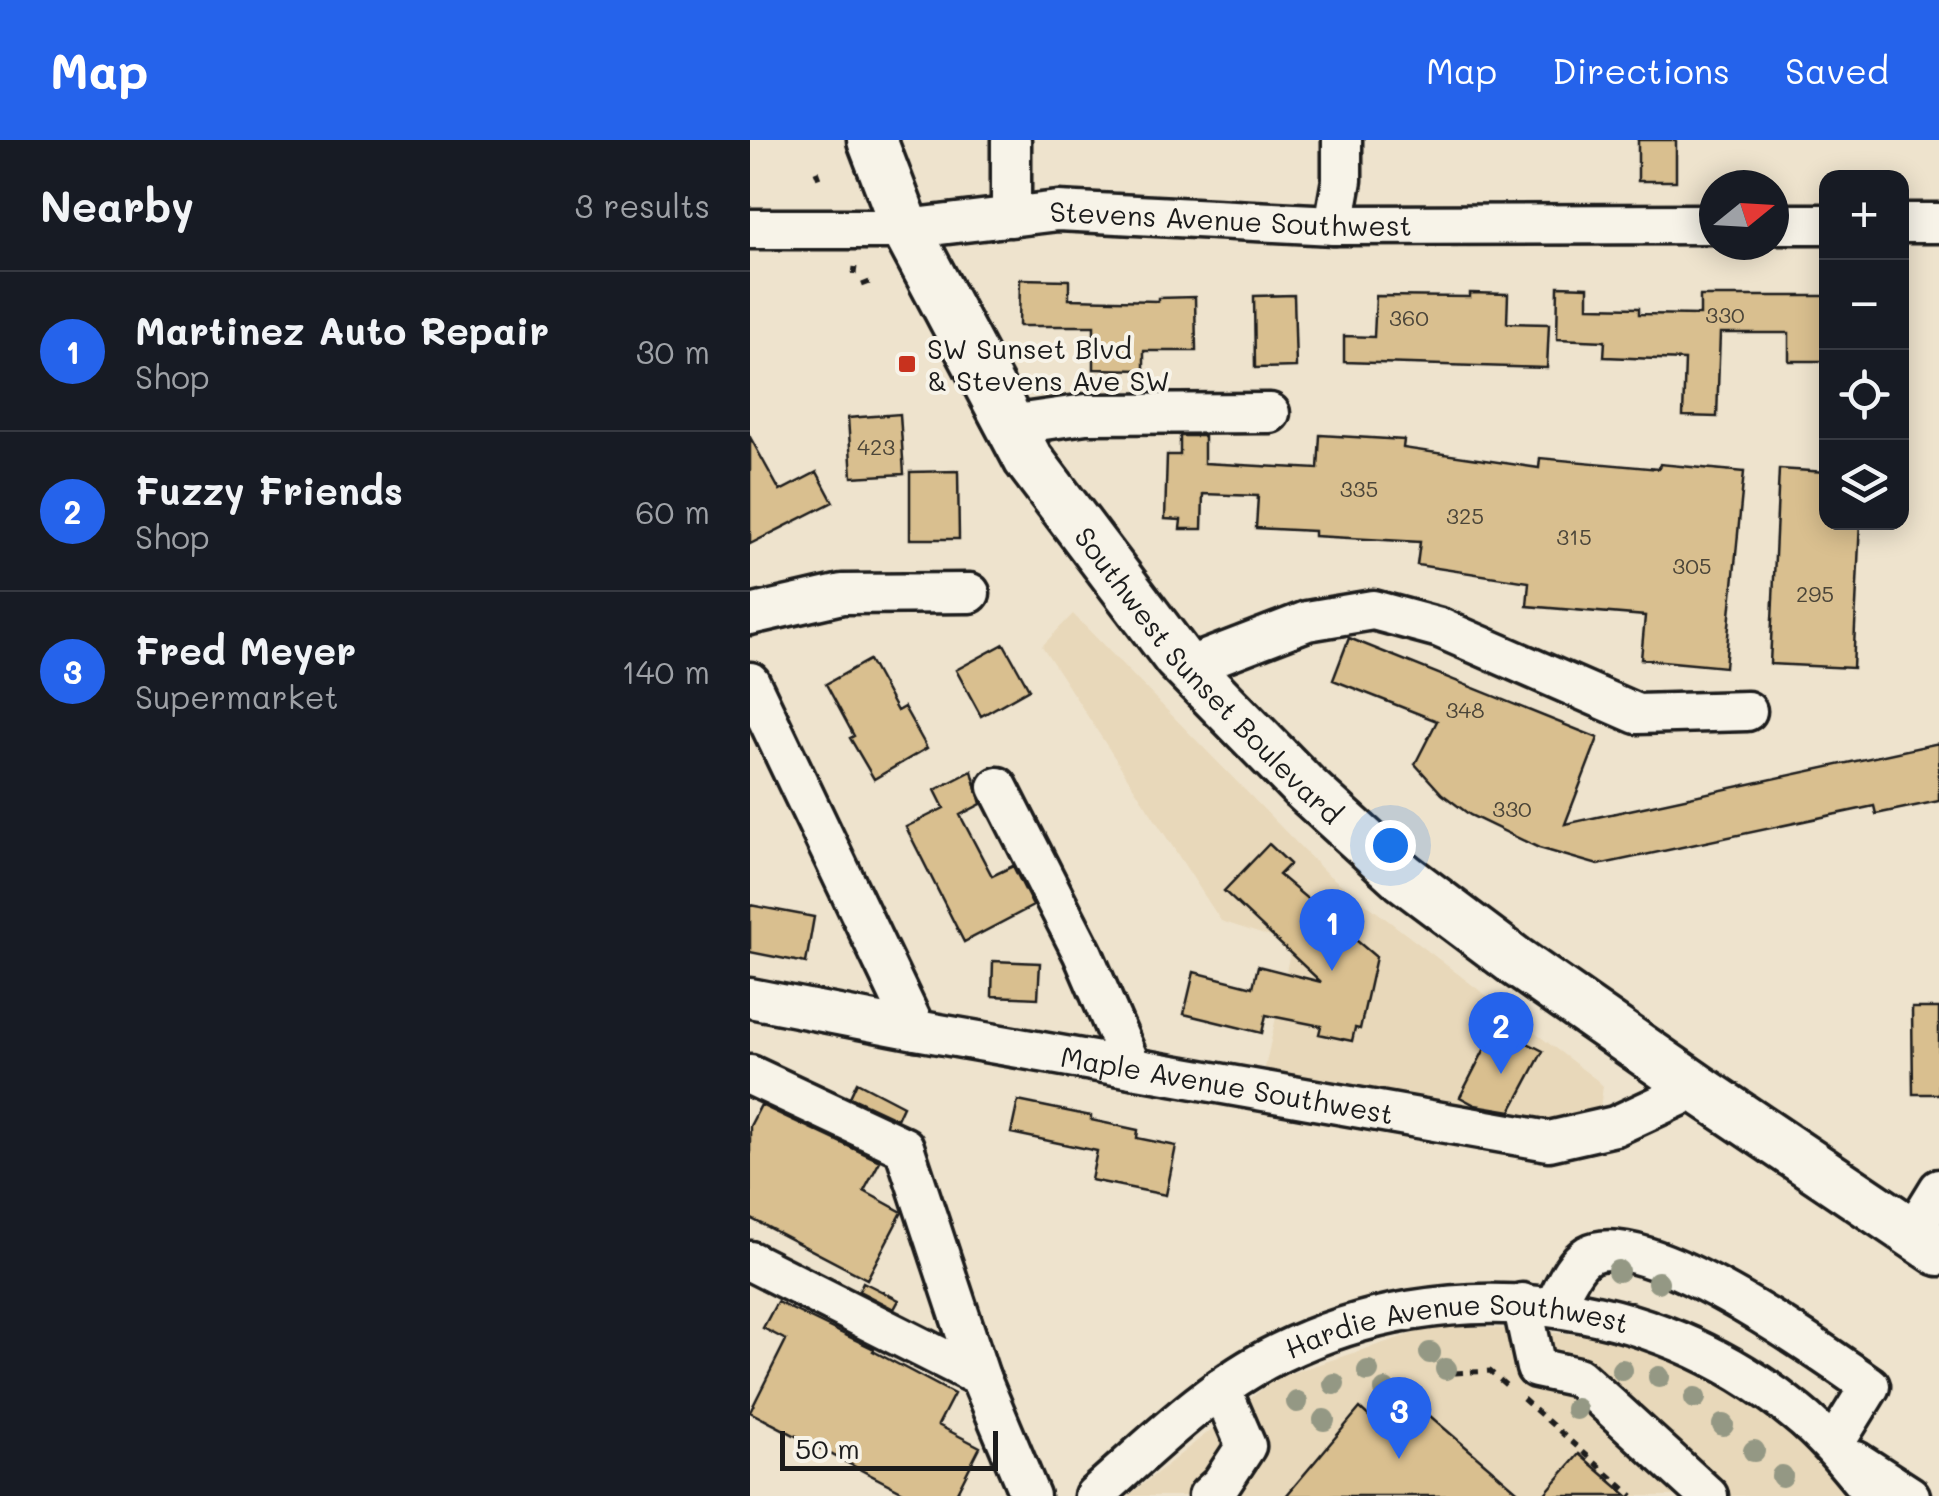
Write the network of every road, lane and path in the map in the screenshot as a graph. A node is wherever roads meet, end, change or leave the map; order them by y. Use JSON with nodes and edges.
{"nodes":[{"id":1,"x":872,"y":140,"type":"edge"},
{"id":2,"x":1011,"y":140,"type":"edge"},
{"id":3,"x":1342,"y":140,"type":"edge"},
{"id":4,"x":816,"y":171,"type":"dead end"},
{"id":5,"x":819,"y":179,"type":"dead end"},
{"id":6,"x":1011,"y":217,"type":"junction"},
{"id":7,"x":1939,"y":223,"type":"edge"},
{"id":8,"x":1699,"y":224,"type":"edge"},
{"id":9,"x":1789,"y":224,"type":"edge"},
{"id":10,"x":1819,"y":224,"type":"edge"},
{"id":11,"x":1909,"y":224,"type":"edge"},
{"id":12,"x":1334,"y":225,"type":"junction"},
{"id":13,"x":906,"y":229,"type":"junction"},
{"id":14,"x":750,"y":230,"type":"edge"},
{"id":15,"x":874,"y":280,"type":"dead end"},
{"id":16,"x":862,"y":286,"type":"dead end"},
{"id":17,"x":1270,"y":413,"type":"dead end"},
{"id":18,"x":1009,"y":425,"type":"junction"},
{"id":19,"x":970,"y":593,"type":"dead end"},
{"id":20,"x":750,"y":615,"type":"edge"},
{"id":21,"x":1187,"y":667,"type":"junction"},
{"id":22,"x":750,"y":682,"type":"edge"},
{"id":23,"x":1746,"y":712,"type":"dead end"},
{"id":24,"x":998,"y":787,"type":"dead end"},
{"id":25,"x":750,"y":998,"type":"edge"},
{"id":26,"x":916,"y":1030,"type":"junction"},
{"id":27,"x":1132,"y":1068,"type":"junction"},
{"id":28,"x":750,"y":1075,"type":"edge"},
{"id":29,"x":1696,"y":1088,"type":"junction"},
{"id":30,"x":1939,"y":1189,"type":"edge"},
{"id":31,"x":1926,"y":1242,"type":"edge"},
{"id":32,"x":750,"y":1261,"type":"edge"},
{"id":33,"x":1538,"y":1305,"type":"junction"},
{"id":34,"x":1455,"y":1373,"type":"dead end"},
{"id":35,"x":980,"y":1377,"type":"junction"},
{"id":36,"x":1222,"y":1388,"type":"junction"},
{"id":37,"x":1832,"y":1446,"type":"junction"},
{"id":38,"x":1030,"y":1496,"type":"edge"},
{"id":39,"x":1094,"y":1496,"type":"edge"},
{"id":40,"x":1208,"y":1496,"type":"edge"},
{"id":41,"x":1633,"y":1496,"type":"edge"},
{"id":42,"x":1708,"y":1496,"type":"edge"},
{"id":43,"x":1874,"y":1496,"type":"edge"},
{"id":44,"x":1910,"y":1496,"type":"edge"}],
"edges":[{"from":1,"to":13,"type":"main road","name":"Southwest Sunset Boulevard"},
{"from":2,"to":6,"type":"street"},
{"from":3,"to":12,"type":"street"},
{"from":4,"to":5,"type":"path"},
{"from":6,"to":12,"type":"street","name":"Stevens Avenue Southwest"},
{"from":6,"to":13,"type":"street","name":"Stevens Avenue Southwest"},
{"from":7,"to":11,"type":"street"},
{"from":8,"to":12,"type":"street","name":"Stevens Avenue Southwest"},
{"from":9,"to":10,"type":"street"},
{"from":13,"to":14,"type":"street","name":"Stevens Avenue Southwest"},
{"from":13,"to":18,"type":"main road","name":"Southwest Sunset Boulevard"},
{"from":15,"to":16,"type":"path"},
{"from":17,"to":18,"type":"street"},
{"from":18,"to":21,"type":"main road","name":"Southwest Sunset Boulevard"},
{"from":19,"to":20,"type":"street"},
{"from":21,"to":23,"type":"street"},
{"from":21,"to":29,"type":"main road","name":"Southwest Sunset Boulevard"},
{"from":22,"to":26,"type":"street"},
{"from":24,"to":27,"type":"street"},
{"from":25,"to":26,"type":"street","name":"Maple Avenue Southwest"},
{"from":26,"to":27,"type":"street","name":"Maple Avenue Southwest"},
{"from":27,"to":29,"type":"street","name":"Maple Avenue Southwest"},
{"from":28,"to":35,"type":"street"},
{"from":29,"to":31,"type":"main road","name":"Southwest Sunset Boulevard"},
{"from":30,"to":31,"type":"street"},
{"from":32,"to":35,"type":"street"},
{"from":33,"to":36,"type":"street","name":"Hardie Avenue Southwest"},
{"from":33,"to":37,"type":"street","name":"Hardie Avenue Southwest"},
{"from":33,"to":37,"type":"street"},
{"from":33,"to":42,"type":"street"},
{"from":34,"to":41,"type":"path"},
{"from":35,"to":38,"type":"street"},
{"from":36,"to":39,"type":"street","name":"Hardie Avenue Southwest"},
{"from":36,"to":40,"type":"street"},
{"from":37,"to":43,"type":"street","name":"Hardie Avenue Southwest"},
{"from":37,"to":44,"type":"street","name":"Hardie Avenue Southwest"}]}
